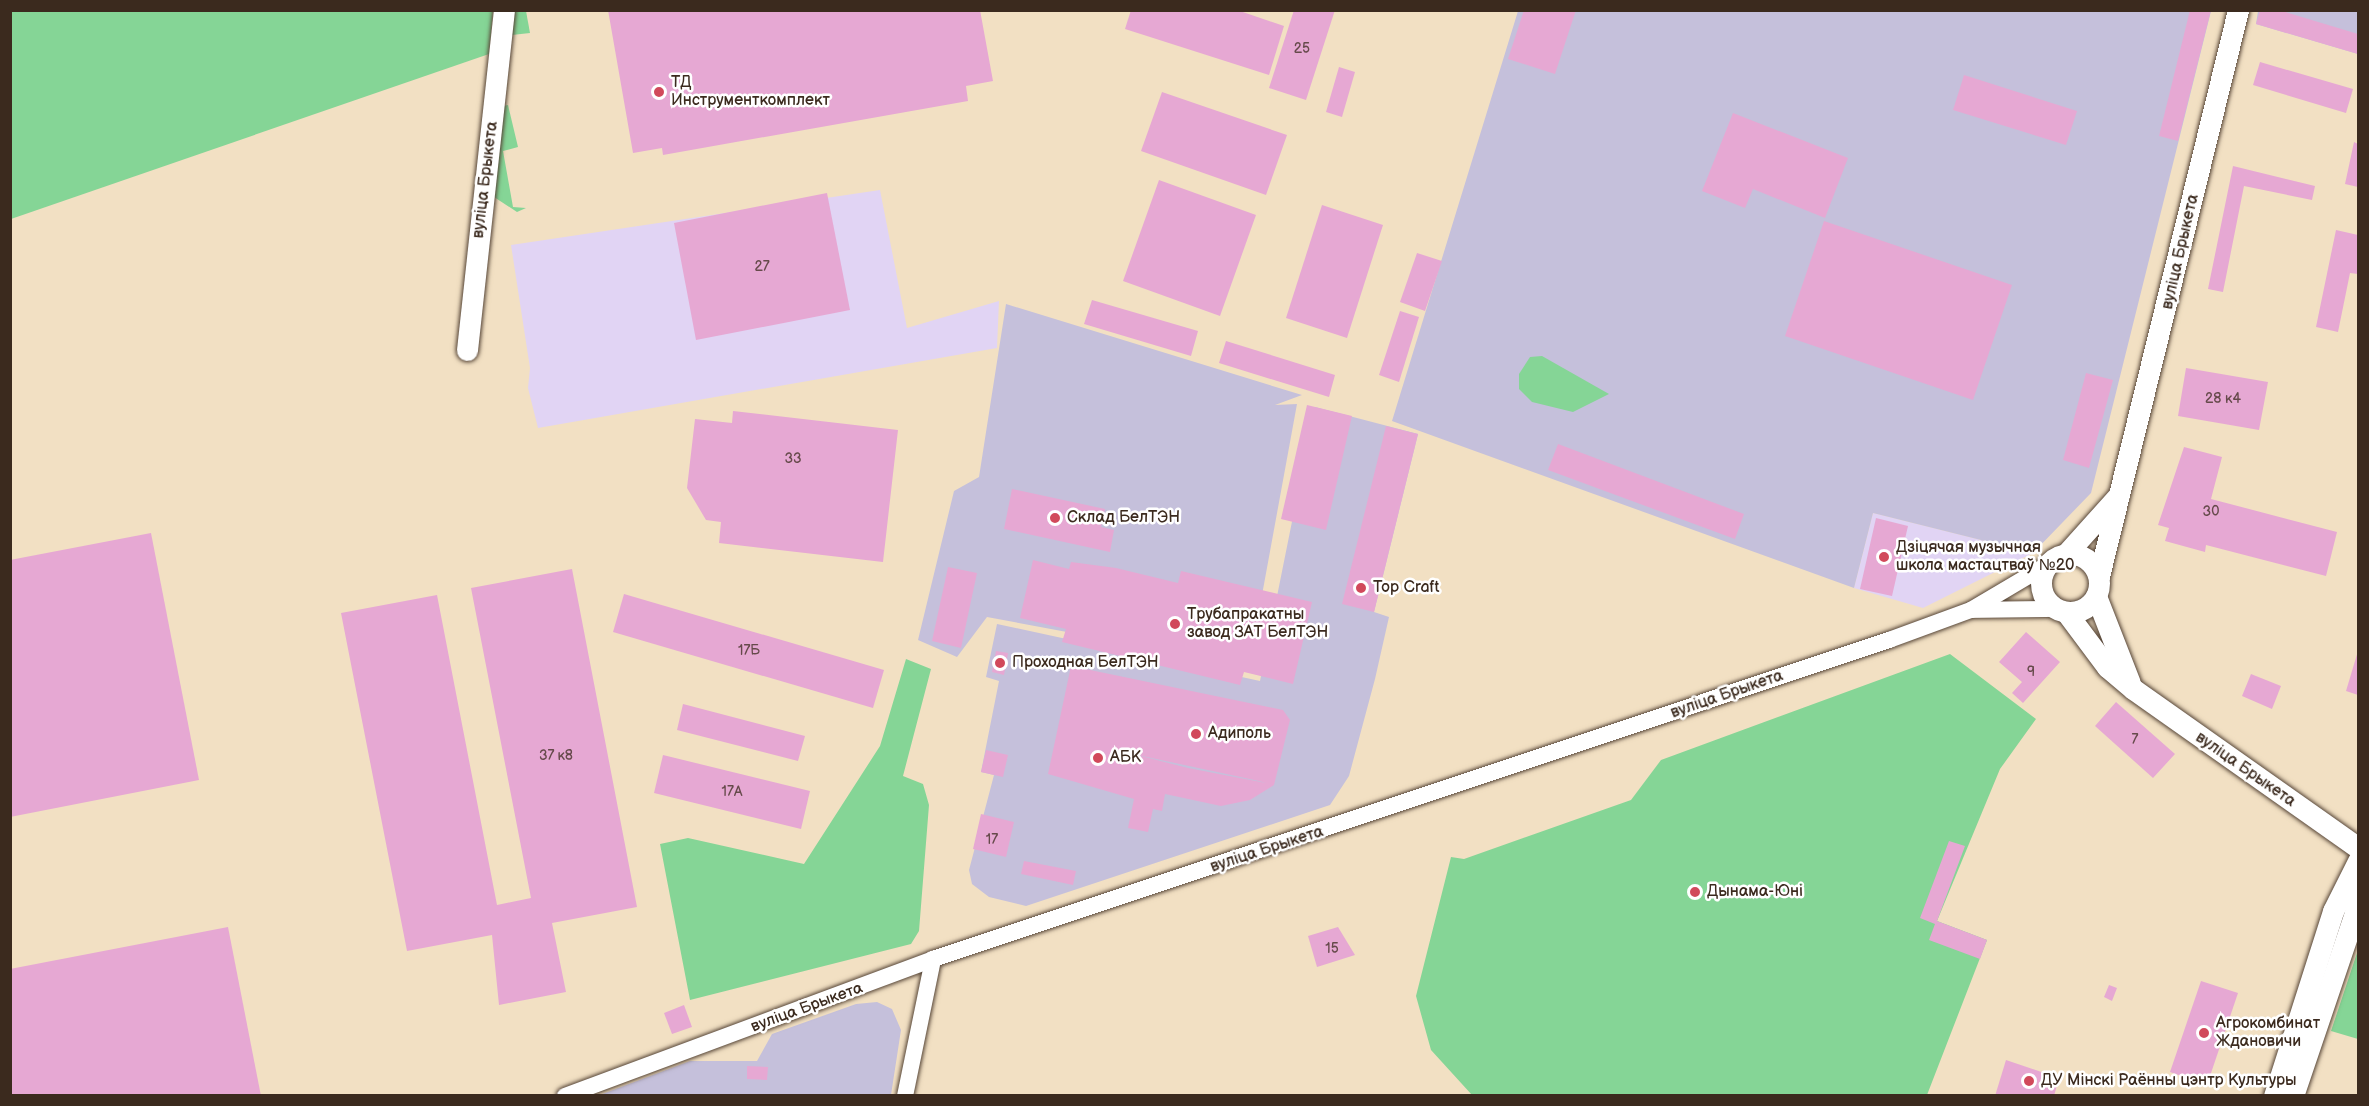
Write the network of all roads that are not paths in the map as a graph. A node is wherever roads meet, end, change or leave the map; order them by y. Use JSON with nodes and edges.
{"nodes":[{"id":1,"x":504,"y":10,"type":"edge"},
{"id":2,"x":2238,"y":10,"type":"edge"},
{"id":3,"x":467,"y":350,"type":"dead end"},
{"id":4,"x":2121,"y":492,"type":"junction"},
{"id":5,"x":2066,"y":554,"type":"junction"},
{"id":6,"x":2047,"y":565,"type":"junction"},
{"id":7,"x":2098,"y":586,"type":"junction"},
{"id":8,"x":1971,"y":610,"type":"junction"},
{"id":9,"x":2061,"y":610,"type":"junction"},
{"id":10,"x":2133,"y":689,"type":"junction"},
{"id":11,"x":2358,"y":848,"type":"edge"},
{"id":12,"x":2358,"y":861,"type":"edge"},
{"id":13,"x":2358,"y":886,"type":"edge"},
{"id":14,"x":933,"y":959,"type":"junction"},
{"id":15,"x":565,"y":1095,"type":"edge"},
{"id":16,"x":905,"y":1095,"type":"edge"},
{"id":17,"x":2274,"y":1095,"type":"edge"},
{"id":18,"x":2293,"y":1095,"type":"edge"}],
"edges":[{"from":1,"to":3,"type":"street","name":"вуліца Брыкета"},
{"from":2,"to":4,"type":"street","name":"вуліца Брыкета"},
{"from":4,"to":5,"type":"street","name":"вуліца Брыкета"},
{"from":4,"to":7,"type":"street","name":"вуліца Брыкета"},
{"from":5,"to":6,"type":"street"},
{"from":5,"to":7,"type":"street"},
{"from":6,"to":8,"type":"street","name":"вуліца Брыкета"},
{"from":6,"to":9,"type":"street"},
{"from":7,"to":9,"type":"street"},
{"from":7,"to":10,"type":"street"},
{"from":8,"to":9,"type":"street","name":"вуліца Брыкета"},
{"from":8,"to":14,"type":"street","name":"вуліца Брыкета"},
{"from":9,"to":10,"type":"street","name":"вуліца Брыкета"},
{"from":10,"to":11,"type":"street","name":"вуліца Брыкета"},
{"from":12,"to":17,"type":"street"},
{"from":13,"to":18,"type":"street"},
{"from":14,"to":15,"type":"street","name":"вуліца Брыкета"},
{"from":14,"to":16,"type":"street"}]}
